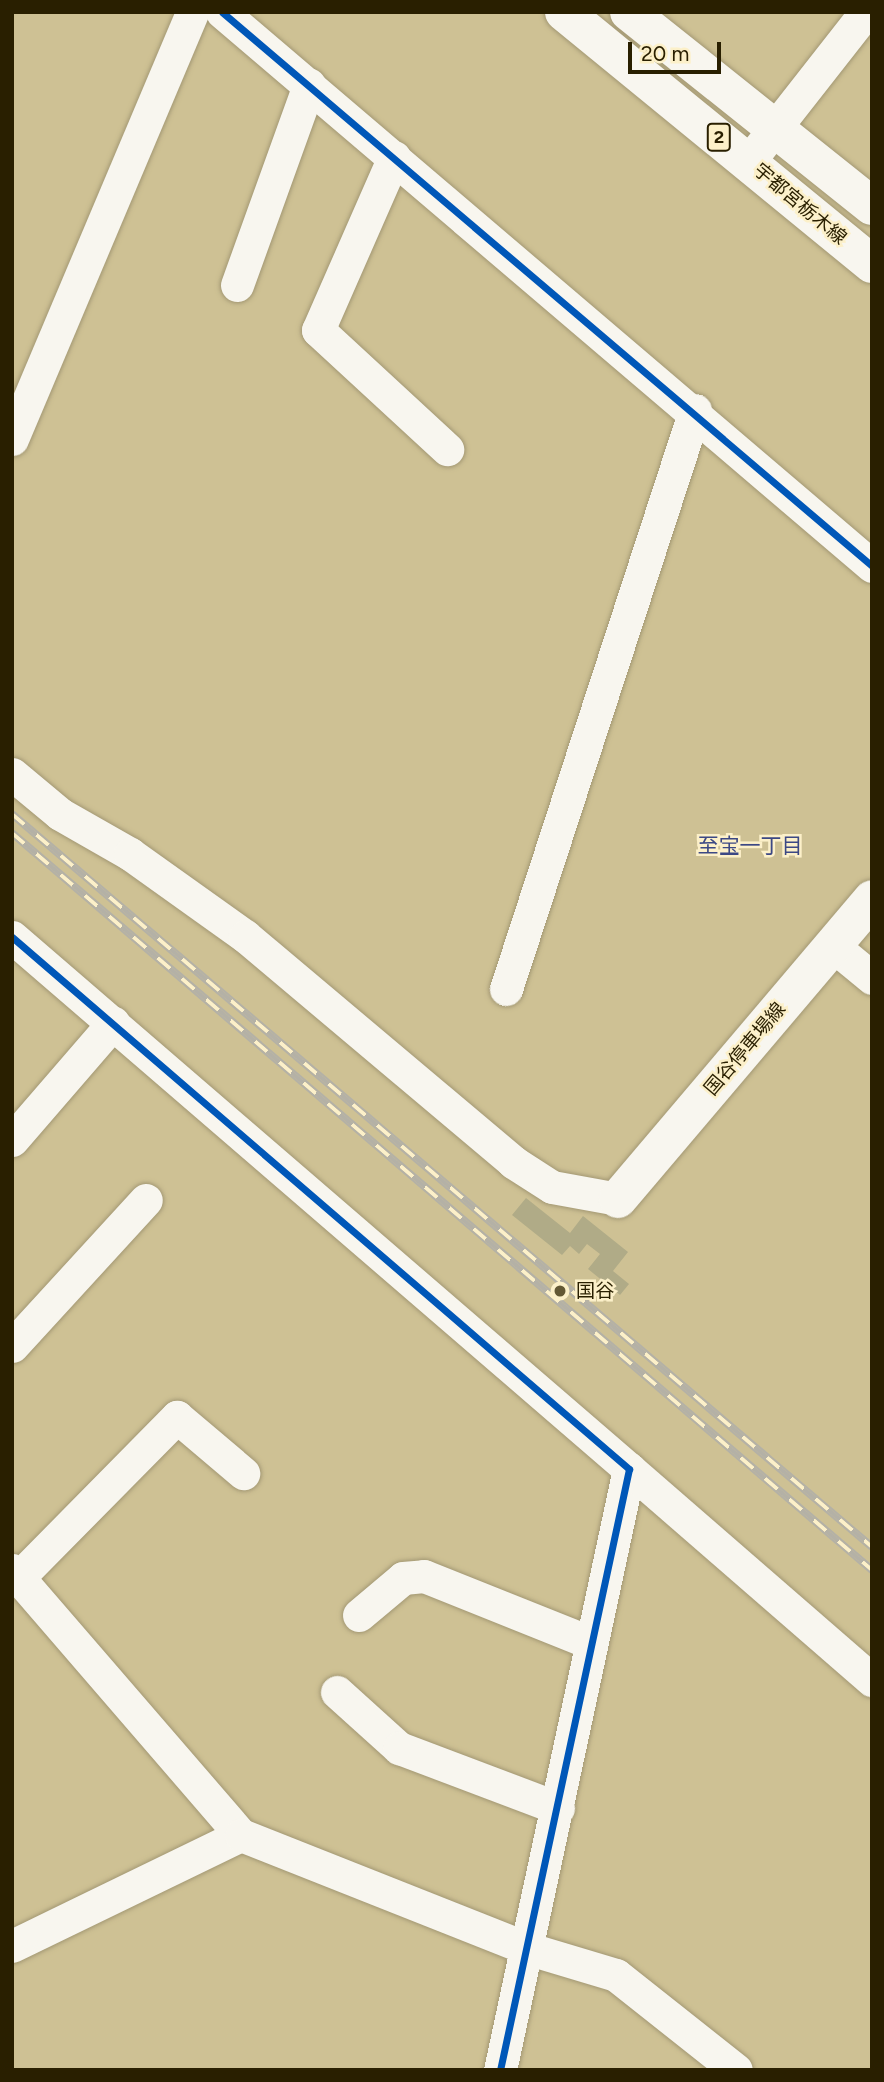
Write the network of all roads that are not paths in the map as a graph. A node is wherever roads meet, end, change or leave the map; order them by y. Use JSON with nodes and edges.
{"nodes":[{"id":1,"x":192,"y":12,"type":"edge"},
{"id":2,"x":222,"y":12,"type":"edge"},
{"id":3,"x":564,"y":12,"type":"edge"},
{"id":4,"x":629,"y":12,"type":"edge"},
{"id":5,"x":866,"y":12,"type":"edge"},
{"id":6,"x":309,"y":85,"type":"junction"},
{"id":7,"x":774,"y":125,"type":"junction"},
{"id":8,"x":394,"y":157,"type":"junction"},
{"id":9,"x":750,"y":161,"type":"junction"},
{"id":10,"x":872,"y":205,"type":"edge"},
{"id":11,"x":872,"y":264,"type":"edge"},
{"id":12,"x":237,"y":285,"type":"dead end"},
{"id":13,"x":695,"y":410,"type":"junction"},
{"id":14,"x":12,"y":439,"type":"edge"},
{"id":15,"x":447,"y":449,"type":"dead end"},
{"id":16,"x":872,"y":566,"type":"edge"},
{"id":17,"x":12,"y":774,"type":"edge"},
{"id":18,"x":872,"y":899,"type":"edge"},
{"id":19,"x":12,"y":937,"type":"edge"},
{"id":20,"x":832,"y":945,"type":"junction"},
{"id":21,"x":872,"y":978,"type":"edge"},
{"id":22,"x":506,"y":989,"type":"dead end"},
{"id":23,"x":113,"y":1023,"type":"junction"},
{"id":24,"x":12,"y":1139,"type":"edge"},
{"id":25,"x":618,"y":1199,"type":"joint"},
{"id":26,"x":146,"y":1200,"type":"dead end"},
{"id":27,"x":12,"y":1346,"type":"edge"},
{"id":28,"x":629,"y":1469,"type":"junction"},
{"id":29,"x":243,"y":1473,"type":"dead end"},
{"id":30,"x":16,"y":1573,"type":"edge"},
{"id":31,"x":359,"y":1615,"type":"dead end"},
{"id":32,"x":589,"y":1642,"type":"junction"},
{"id":33,"x":872,"y":1680,"type":"edge"},
{"id":34,"x":337,"y":1692,"type":"dead end"},
{"id":35,"x":558,"y":1808,"type":"junction"},
{"id":36,"x":241,"y":1835,"type":"junction"},
{"id":37,"x":19,"y":1934,"type":"edge"},
{"id":38,"x":526,"y":1948,"type":"junction"},
{"id":39,"x":500,"y":2070,"type":"edge"},
{"id":40,"x":736,"y":2070,"type":"edge"}],
"edges":[{"from":1,"to":14,"type":"street"},
{"from":2,"to":6,"type":"street"},
{"from":3,"to":9,"type":"main road","name":"宇都宮栃木線","number":"2"},
{"from":4,"to":7,"type":"main road","number":"2"},
{"from":5,"to":7,"type":"street"},
{"from":6,"to":8,"type":"street"},
{"from":6,"to":12,"type":"street"},
{"from":7,"to":9,"type":"street"},
{"from":7,"to":10,"type":"main road","number":"2"},
{"from":8,"to":13,"type":"street"},
{"from":8,"to":15,"type":"street"},
{"from":9,"to":11,"type":"main road","name":"宇都宮栃木線","number":"2"},
{"from":13,"to":16,"type":"street"},
{"from":13,"to":22,"type":"street"},
{"from":17,"to":25,"type":"street"},
{"from":18,"to":20,"type":"main road","name":"国谷停車場線"},
{"from":19,"to":23,"type":"street"},
{"from":20,"to":21,"type":"street"},
{"from":20,"to":25,"type":"main road","name":"国谷停車場線"},
{"from":23,"to":24,"type":"street"},
{"from":23,"to":28,"type":"street"},
{"from":26,"to":27,"type":"street"},
{"from":28,"to":32,"type":"street"},
{"from":28,"to":33,"type":"street"},
{"from":29,"to":30,"type":"street"},
{"from":30,"to":36,"type":"street"},
{"from":31,"to":32,"type":"street"},
{"from":32,"to":35,"type":"street"},
{"from":34,"to":35,"type":"street"},
{"from":35,"to":38,"type":"street"},
{"from":36,"to":37,"type":"street"},
{"from":36,"to":38,"type":"street"},
{"from":38,"to":39,"type":"street"},
{"from":38,"to":40,"type":"street"}]}
